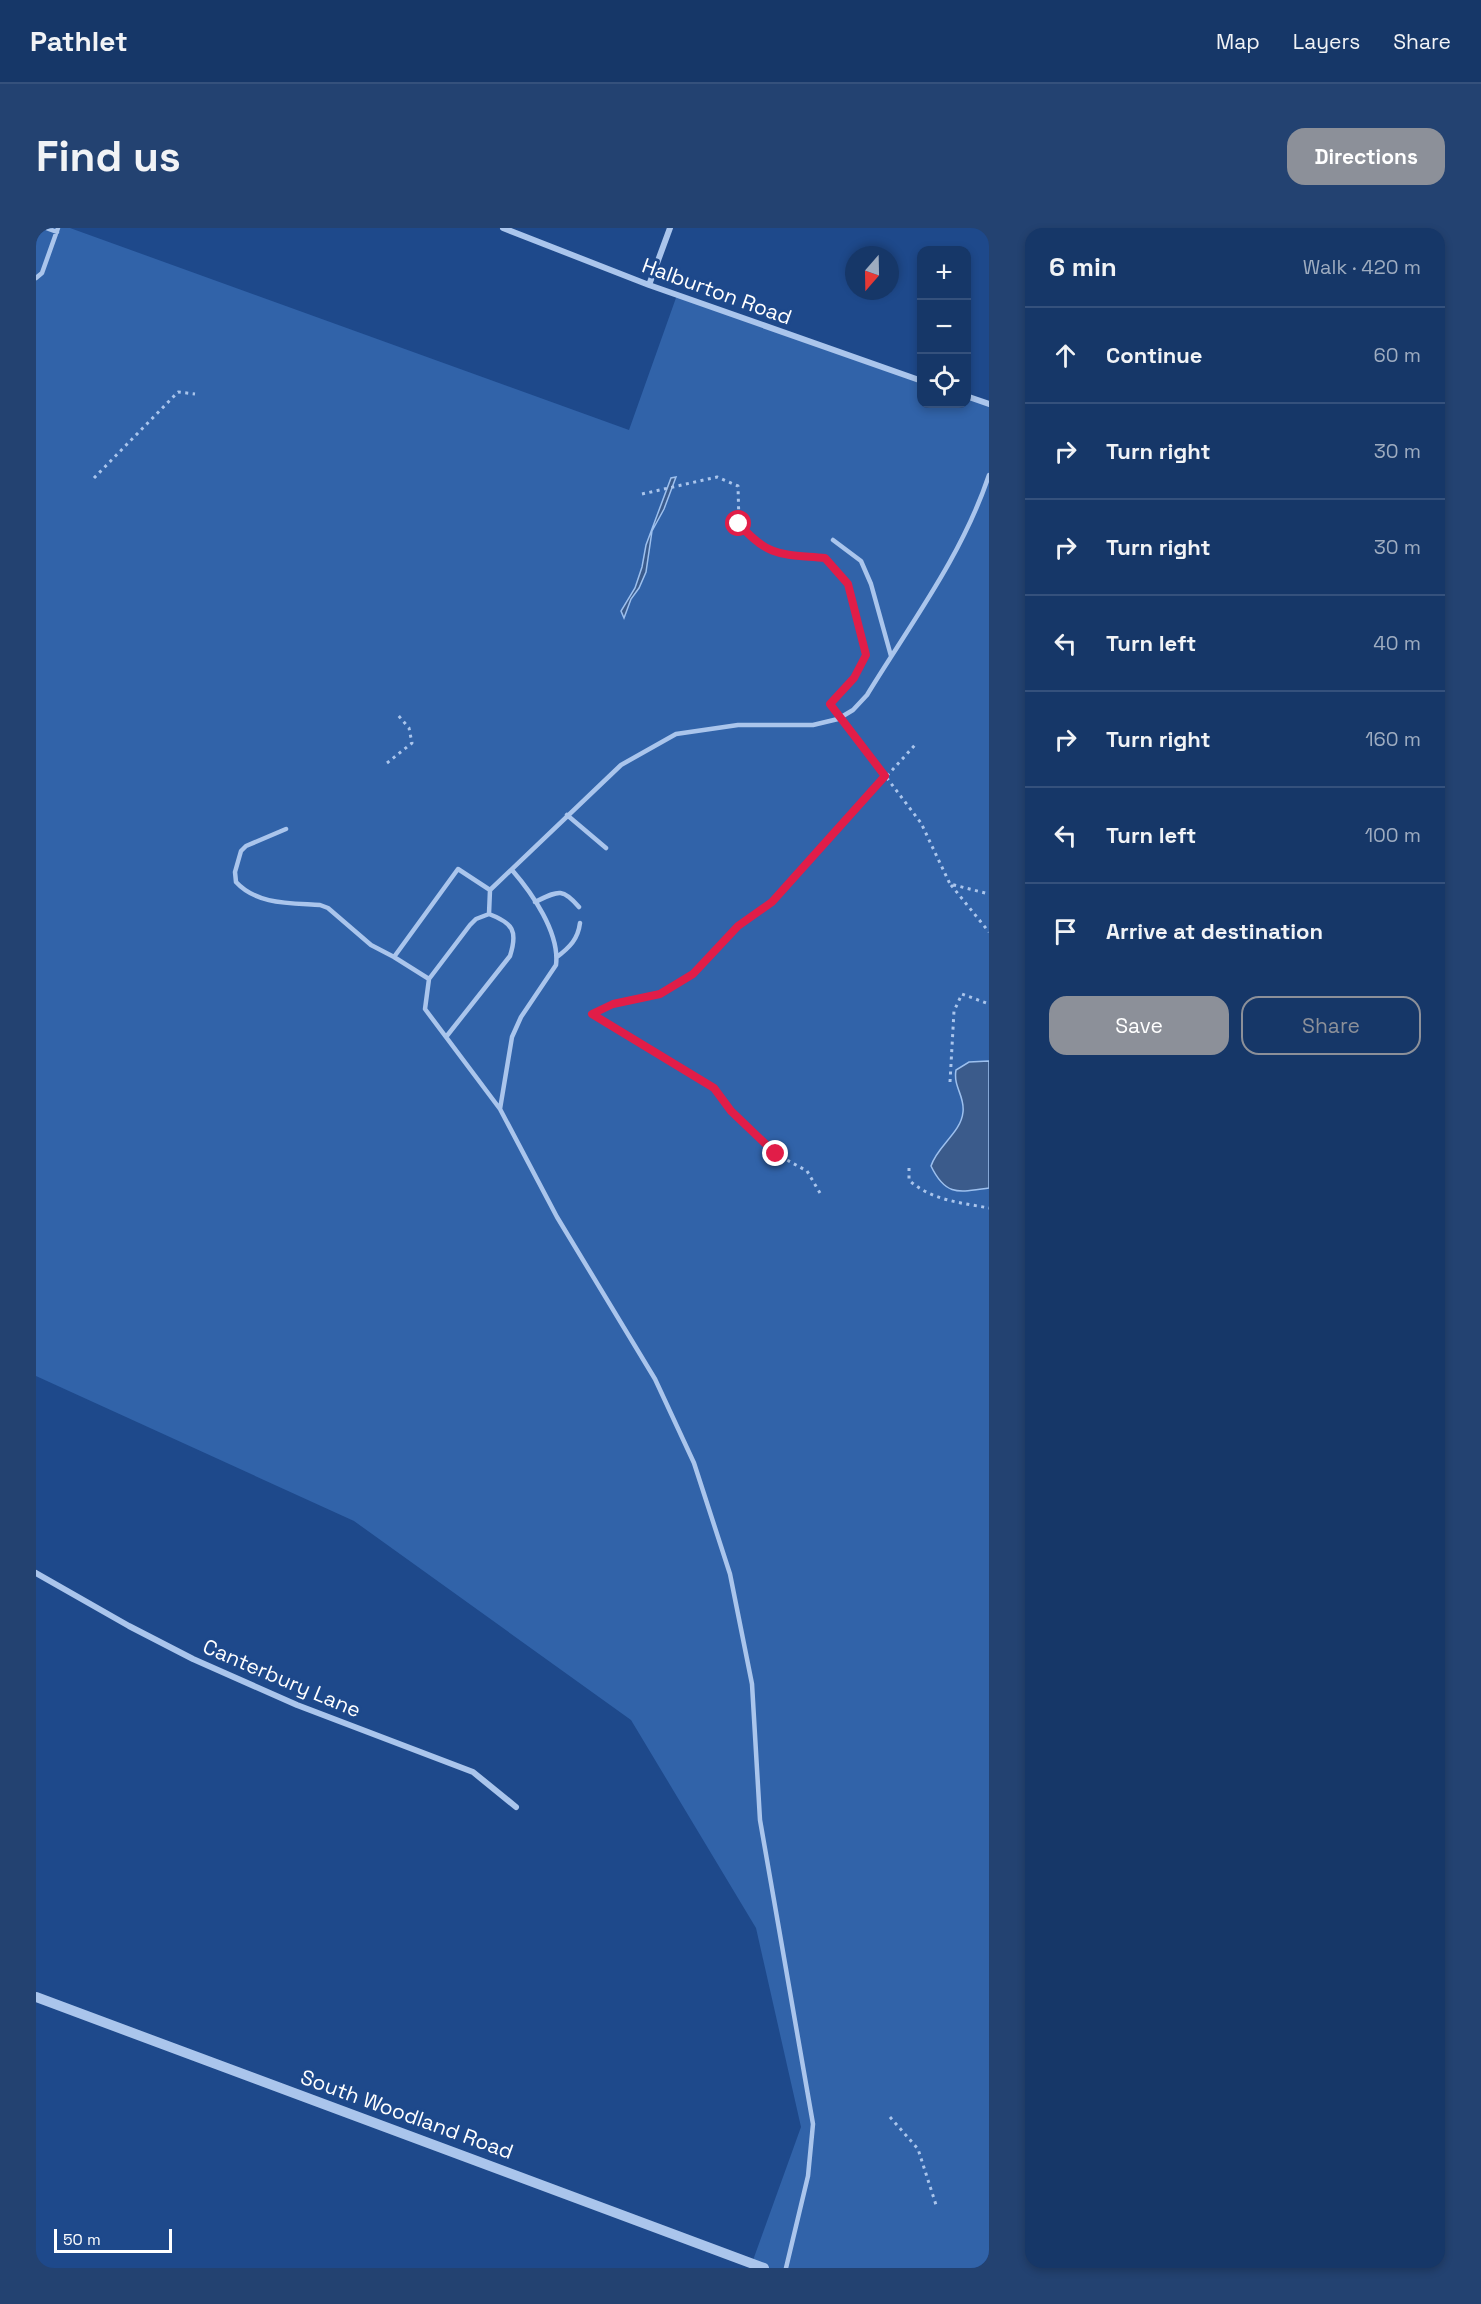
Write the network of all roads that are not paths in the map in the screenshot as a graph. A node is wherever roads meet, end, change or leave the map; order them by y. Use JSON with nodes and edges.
{"nodes":[{"id":1,"x":46,"y":228,"type":"edge"},
{"id":2,"x":503,"y":228,"type":"edge"},
{"id":3,"x":670,"y":228,"type":"edge"},
{"id":4,"x":58,"y":230,"type":"edge"},
{"id":5,"x":36,"y":278,"type":"edge"},
{"id":6,"x":649,"y":285,"type":"junction"},
{"id":7,"x":917,"y":380,"type":"edge"},
{"id":8,"x":971,"y":398,"type":"edge"},
{"id":9,"x":989,"y":404,"type":"edge"},
{"id":10,"x":989,"y":475,"type":"edge"},
{"id":11,"x":833,"y":540,"type":"dead end"},
{"id":12,"x":891,"y":656,"type":"junction"},
{"id":13,"x":567,"y":815,"type":"junction"},
{"id":14,"x":286,"y":829,"type":"dead end"},
{"id":15,"x":606,"y":848,"type":"dead end"},
{"id":16,"x":512,"y":870,"type":"junction"},
{"id":17,"x":490,"y":890,"type":"junction"},
{"id":18,"x":535,"y":902,"type":"junction"},
{"id":19,"x":579,"y":907,"type":"dead end"},
{"id":20,"x":489,"y":914,"type":"junction"},
{"id":21,"x":580,"y":922,"type":"dead end"},
{"id":22,"x":394,"y":957,"type":"junction"},
{"id":23,"x":557,"y":957,"type":"junction"},
{"id":24,"x":429,"y":979,"type":"junction"},
{"id":25,"x":446,"y":1037,"type":"junction"},
{"id":26,"x":500,"y":1109,"type":"junction"},
{"id":27,"x":36,"y":1573,"type":"edge"},
{"id":28,"x":516,"y":1807,"type":"dead end"},
{"id":29,"x":36,"y":1997,"type":"edge"},
{"id":30,"x":764,"y":2268,"type":"edge"},
{"id":31,"x":786,"y":2268,"type":"edge"}],
"edges":[{"from":1,"to":4,"type":"lane"},
{"from":2,"to":6,"type":"street","name":"Halburton Road"},
{"from":3,"to":6,"type":"street"},
{"from":4,"to":5,"type":"lane"},
{"from":6,"to":7,"type":"street","name":"Halburton Road"},
{"from":8,"to":9,"type":"street"},
{"from":10,"to":12,"type":"lane"},
{"from":11,"to":12,"type":"lane"},
{"from":12,"to":13,"type":"lane"},
{"from":13,"to":15,"type":"lane"},
{"from":13,"to":16,"type":"lane"},
{"from":14,"to":22,"type":"lane"},
{"from":16,"to":17,"type":"lane"},
{"from":16,"to":18,"type":"lane"},
{"from":17,"to":20,"type":"lane"},
{"from":17,"to":22,"type":"lane"},
{"from":18,"to":19,"type":"lane"},
{"from":18,"to":23,"type":"lane"},
{"from":20,"to":24,"type":"lane"},
{"from":20,"to":25,"type":"lane"},
{"from":21,"to":23,"type":"lane"},
{"from":22,"to":24,"type":"lane"},
{"from":23,"to":26,"type":"lane"},
{"from":24,"to":25,"type":"lane"},
{"from":25,"to":26,"type":"lane"},
{"from":26,"to":31,"type":"lane"},
{"from":27,"to":28,"type":"street","name":"Canterbury Lane"},
{"from":29,"to":30,"type":"street","name":"South Woodland Road"}]}
